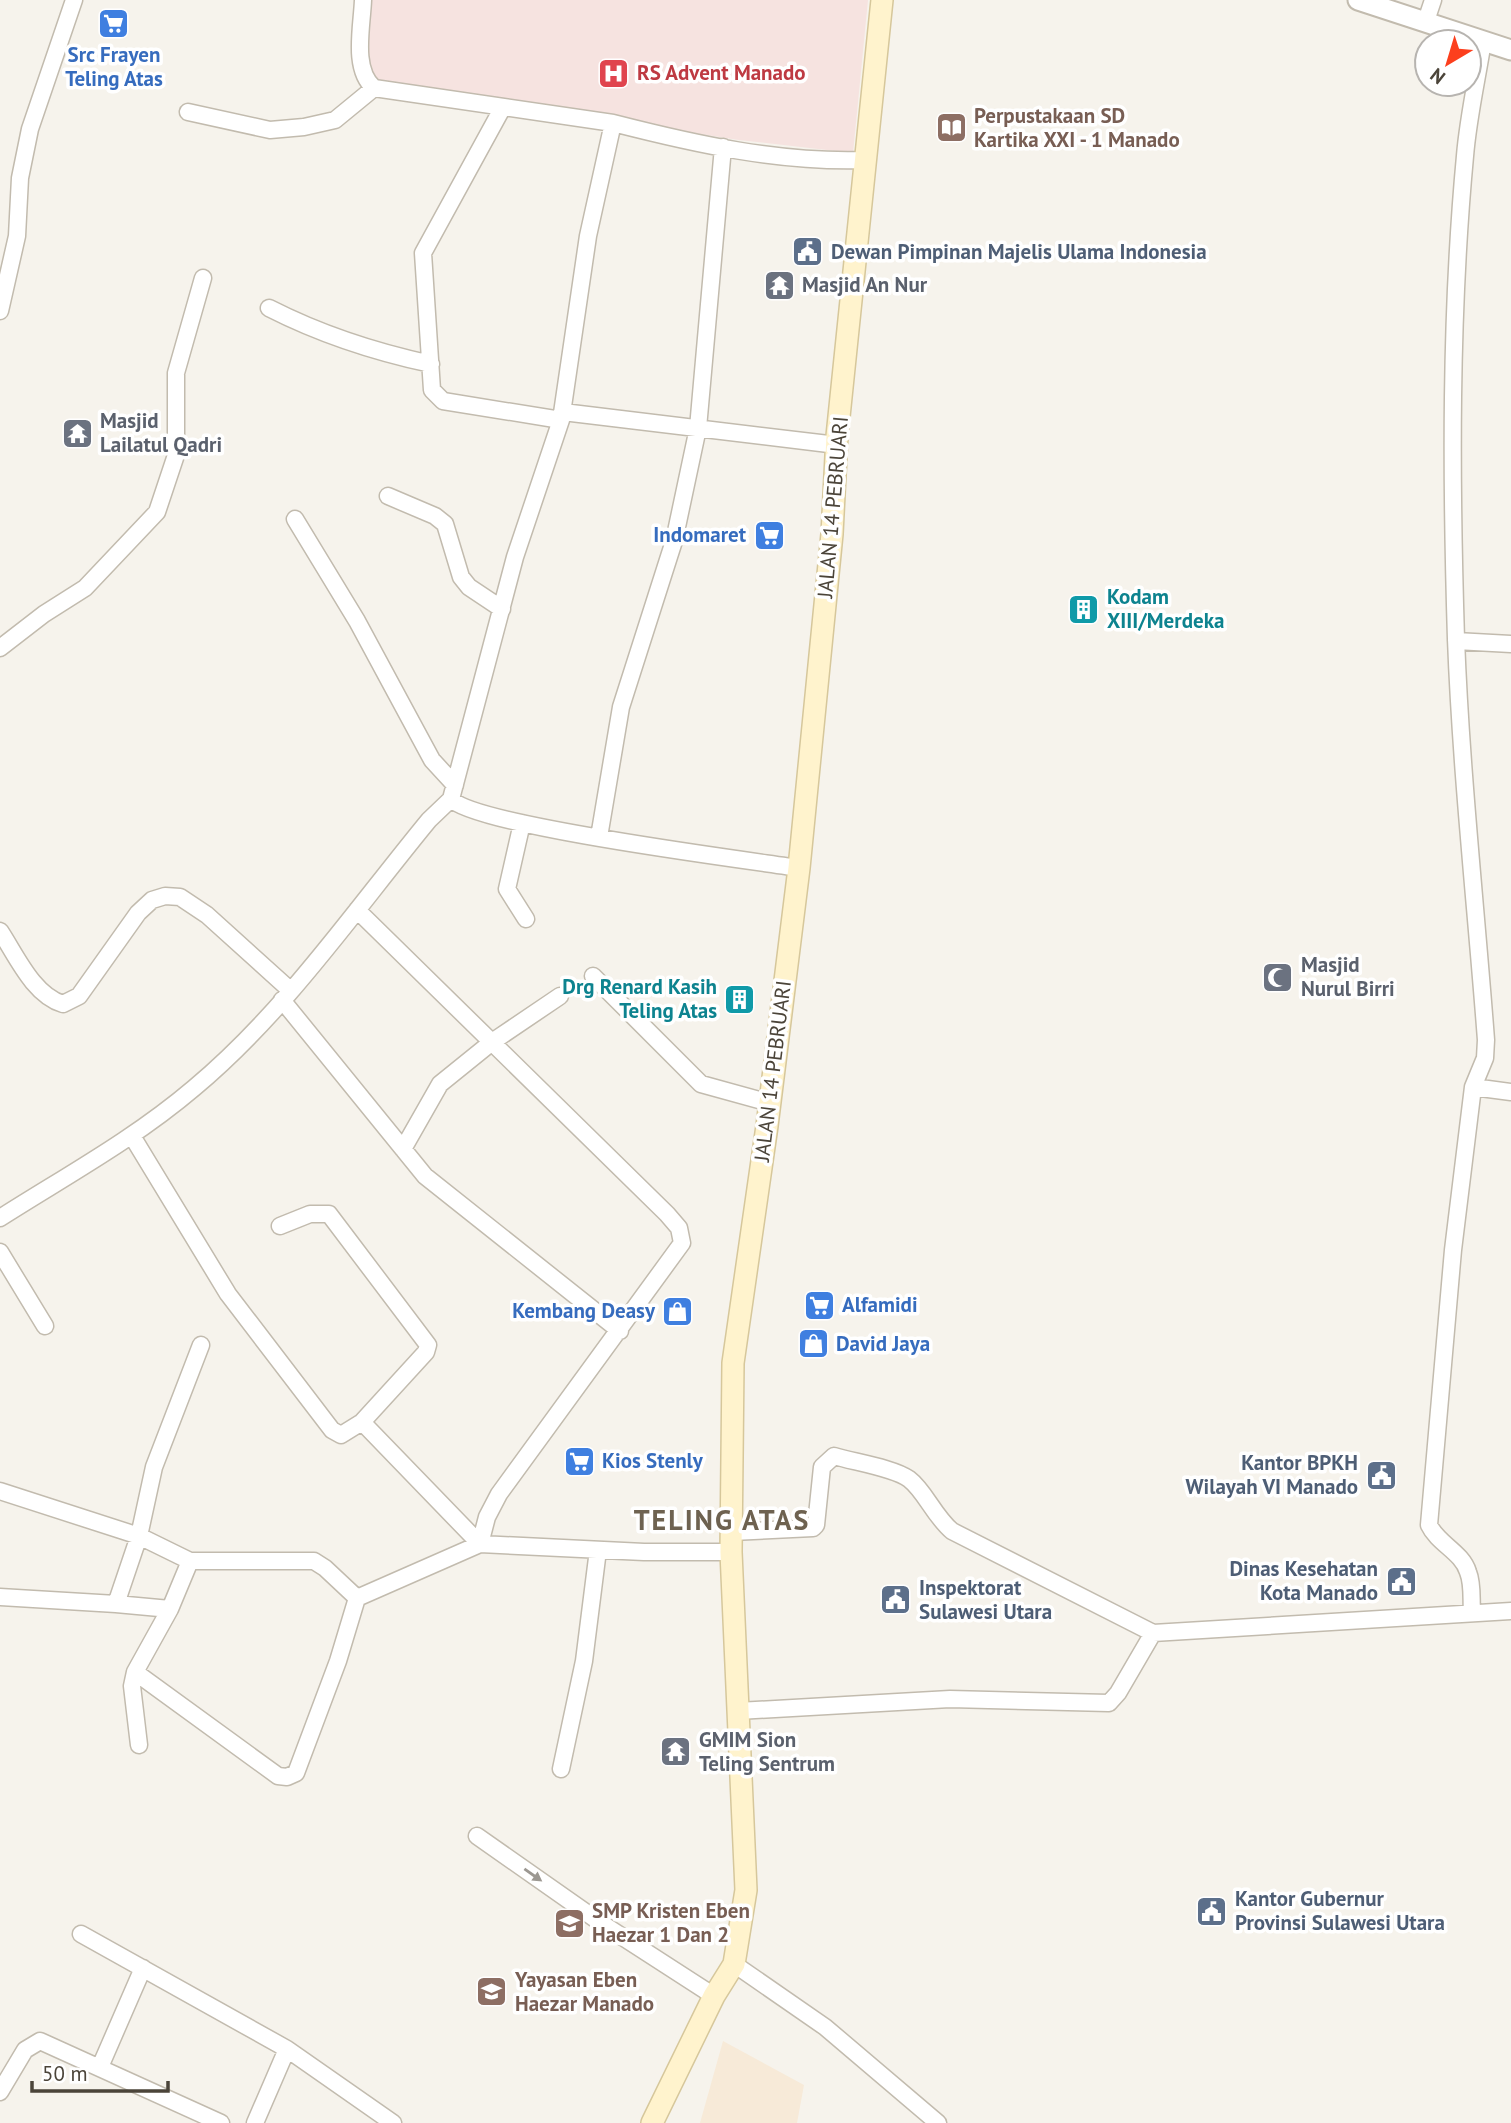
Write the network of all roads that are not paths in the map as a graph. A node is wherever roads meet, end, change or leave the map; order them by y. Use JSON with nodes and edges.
{"nodes":[{"id":1,"x":74,"y":0,"type":"edge"},
{"id":2,"x":363,"y":0,"type":"edge"},
{"id":3,"x":883,"y":0,"type":"edge"},
{"id":4,"x":1358,"y":0,"type":"edge"},
{"id":5,"x":1433,"y":0,"type":"edge"},
{"id":6,"x":1426,"y":21,"type":"junction"},
{"id":7,"x":1446,"y":28,"type":"edge"},
{"id":8,"x":1483,"y":41,"type":"edge"},
{"id":9,"x":1511,"y":50,"type":"edge"},
{"id":10,"x":374,"y":88,"type":"junction"},
{"id":11,"x":1474,"y":98,"type":"edge"},
{"id":12,"x":503,"y":107,"type":"junction"},
{"id":13,"x":188,"y":112,"type":"dead end"},
{"id":14,"x":613,"y":123,"type":"junction"},
{"id":15,"x":723,"y":147,"type":"junction"},
{"id":16,"x":865,"y":160,"type":"junction"},
{"id":17,"x":203,"y":278,"type":"dead end"},
{"id":18,"x":269,"y":307,"type":"dead end"},
{"id":19,"x":0,"y":311,"type":"edge"},
{"id":20,"x":431,"y":364,"type":"junction"},
{"id":21,"x":562,"y":416,"type":"junction"},
{"id":22,"x":698,"y":428,"type":"junction"},
{"id":23,"x":836,"y":445,"type":"junction"},
{"id":24,"x":388,"y":496,"type":"dead end"},
{"id":25,"x":295,"y":519,"type":"dead end"},
{"id":26,"x":502,"y":609,"type":"junction"},
{"id":27,"x":1457,"y":641,"type":"junction"},
{"id":28,"x":1511,"y":644,"type":"edge"},
{"id":29,"x":0,"y":648,"type":"edge"},
{"id":30,"x":453,"y":792,"type":"junction"},
{"id":31,"x":522,"y":823,"type":"junction"},
{"id":32,"x":599,"y":837,"type":"junction"},
{"id":33,"x":799,"y":868,"type":"junction"},
{"id":34,"x":357,"y":909,"type":"junction"},
{"id":35,"x":526,"y":919,"type":"dead end"},
{"id":36,"x":0,"y":930,"type":"edge"},
{"id":37,"x":593,"y":976,"type":"dead end"},
{"id":38,"x":286,"y":995,"type":"junction"},
{"id":39,"x":560,"y":996,"type":"dead end"},
{"id":40,"x":492,"y":1042,"type":"junction"},
{"id":41,"x":1473,"y":1087,"type":"junction"},
{"id":42,"x":1511,"y":1092,"type":"edge"},
{"id":43,"x":770,"y":1102,"type":"junction"},
{"id":44,"x":132,"y":1136,"type":"junction"},
{"id":45,"x":403,"y":1149,"type":"junction"},
{"id":46,"x":0,"y":1218,"type":"edge"},
{"id":47,"x":280,"y":1226,"type":"dead end"},
{"id":48,"x":0,"y":1252,"type":"edge"},
{"id":49,"x":46,"y":1326,"type":"dead end"},
{"id":50,"x":620,"y":1331,"type":"junction"},
{"id":51,"x":201,"y":1345,"type":"dead end"},
{"id":52,"x":362,"y":1422,"type":"junction"},
{"id":53,"x":0,"y":1491,"type":"edge"},
{"id":54,"x":139,"y":1536,"type":"junction"},
{"id":55,"x":732,"y":1542,"type":"junction"},
{"id":56,"x":480,"y":1544,"type":"junction"},
{"id":57,"x":598,"y":1550,"type":"junction"},
{"id":58,"x":190,"y":1561,"type":"junction"},
{"id":59,"x":0,"y":1597,"type":"edge"},
{"id":60,"x":357,"y":1598,"type":"junction"},
{"id":61,"x":116,"y":1604,"type":"junction"},
{"id":62,"x":170,"y":1609,"type":"junction"},
{"id":63,"x":1511,"y":1611,"type":"edge"},
{"id":64,"x":1472,"y":1612,"type":"junction"},
{"id":65,"x":1153,"y":1633,"type":"junction"},
{"id":66,"x":135,"y":1672,"type":"junction"},
{"id":67,"x":738,"y":1711,"type":"junction"},
{"id":68,"x":139,"y":1745,"type":"dead end"},
{"id":69,"x":561,"y":1769,"type":"dead end"},
{"id":70,"x":477,"y":1836,"type":"dead end"},
{"id":71,"x":81,"y":1934,"type":"dead end"},
{"id":72,"x":734,"y":1964,"type":"junction"},
{"id":73,"x":144,"y":1968,"type":"junction"},
{"id":74,"x":714,"y":1996,"type":"junction"},
{"id":75,"x":287,"y":2049,"type":"junction"},
{"id":76,"x":100,"y":2067,"type":"junction"},
{"id":77,"x":0,"y":2092,"type":"edge"},
{"id":78,"x":222,"y":2123,"type":"edge"},
{"id":79,"x":255,"y":2123,"type":"edge"},
{"id":80,"x":393,"y":2123,"type":"edge"},
{"id":81,"x":652,"y":2123,"type":"edge"},
{"id":82,"x":938,"y":2123,"type":"edge"}],
"edges":[{"from":1,"to":19,"type":"street"},
{"from":2,"to":10,"type":"street"},
{"from":3,"to":16,"type":"main road","name":"JALAN 14 PEBRUARI"},
{"from":4,"to":6,"type":"street"},
{"from":5,"to":6,"type":"street"},
{"from":6,"to":7,"type":"street"},
{"from":8,"to":9,"type":"street"},
{"from":10,"to":12,"type":"street"},
{"from":10,"to":13,"type":"street"},
{"from":11,"to":27,"type":"street"},
{"from":12,"to":14,"type":"street"},
{"from":12,"to":20,"type":"street"},
{"from":14,"to":15,"type":"street"},
{"from":14,"to":21,"type":"street"},
{"from":15,"to":16,"type":"street"},
{"from":15,"to":22,"type":"street"},
{"from":16,"to":23,"type":"main road","name":"JALAN 14 PEBRUARI"},
{"from":17,"to":29,"type":"street"},
{"from":18,"to":20,"type":"street"},
{"from":20,"to":21,"type":"street"},
{"from":21,"to":22,"type":"street"},
{"from":21,"to":26,"type":"street"},
{"from":22,"to":23,"type":"street"},
{"from":22,"to":32,"type":"street"},
{"from":23,"to":33,"type":"main road","name":"JALAN 14 PEBRUARI"},
{"from":24,"to":26,"type":"street"},
{"from":25,"to":30,"type":"street"},
{"from":26,"to":30,"type":"street"},
{"from":27,"to":28,"type":"street"},
{"from":27,"to":41,"type":"street"},
{"from":30,"to":31,"type":"street"},
{"from":30,"to":34,"type":"street"},
{"from":31,"to":32,"type":"street"},
{"from":31,"to":35,"type":"street"},
{"from":32,"to":33,"type":"street"},
{"from":33,"to":43,"type":"main road","name":"JALAN 14 PEBRUARI"},
{"from":34,"to":38,"type":"street"},
{"from":34,"to":40,"type":"street"},
{"from":36,"to":38,"type":"street"},
{"from":37,"to":43,"type":"street"},
{"from":38,"to":44,"type":"street"},
{"from":38,"to":45,"type":"street"},
{"from":39,"to":40,"type":"street"},
{"from":40,"to":45,"type":"street"},
{"from":40,"to":50,"type":"street"},
{"from":41,"to":42,"type":"street"},
{"from":41,"to":64,"type":"street"},
{"from":43,"to":55,"type":"main road","name":"JALAN 14 PEBRUARI"},
{"from":44,"to":46,"type":"street"},
{"from":44,"to":52,"type":"street"},
{"from":45,"to":50,"type":"street"},
{"from":47,"to":52,"type":"street"},
{"from":48,"to":49,"type":"street"},
{"from":50,"to":56,"type":"street"},
{"from":51,"to":54,"type":"street"},
{"from":52,"to":56,"type":"street"},
{"from":53,"to":54,"type":"street"},
{"from":54,"to":58,"type":"street"},
{"from":54,"to":61,"type":"street"},
{"from":55,"to":57,"type":"street"},
{"from":55,"to":65,"type":"street"},
{"from":55,"to":67,"type":"main road","name":"JALAN 14 PEBRUARI"},
{"from":56,"to":57,"type":"street"},
{"from":56,"to":60,"type":"street"},
{"from":57,"to":69,"type":"street"},
{"from":58,"to":60,"type":"street"},
{"from":58,"to":62,"type":"street"},
{"from":59,"to":61,"type":"street"},
{"from":60,"to":66,"type":"street"},
{"from":61,"to":62,"type":"street"},
{"from":62,"to":66,"type":"street"},
{"from":63,"to":64,"type":"street"},
{"from":64,"to":65,"type":"street"},
{"from":65,"to":67,"type":"street"},
{"from":66,"to":68,"type":"street"},
{"from":67,"to":72,"type":"main road","name":"JALAN 14 PEBRUARI"},
{"from":70,"to":74,"type":"street","one_way":true},
{"from":71,"to":73,"type":"street"},
{"from":72,"to":74,"type":"main road","name":"JALAN 14 PEBRUARI"},
{"from":72,"to":82,"type":"street"},
{"from":73,"to":75,"type":"street"},
{"from":73,"to":76,"type":"street"},
{"from":74,"to":81,"type":"main road","name":"JALAN 14 PEBRUARI"},
{"from":75,"to":79,"type":"street"},
{"from":75,"to":80,"type":"street"},
{"from":76,"to":77,"type":"street"},
{"from":76,"to":78,"type":"street"}]}
